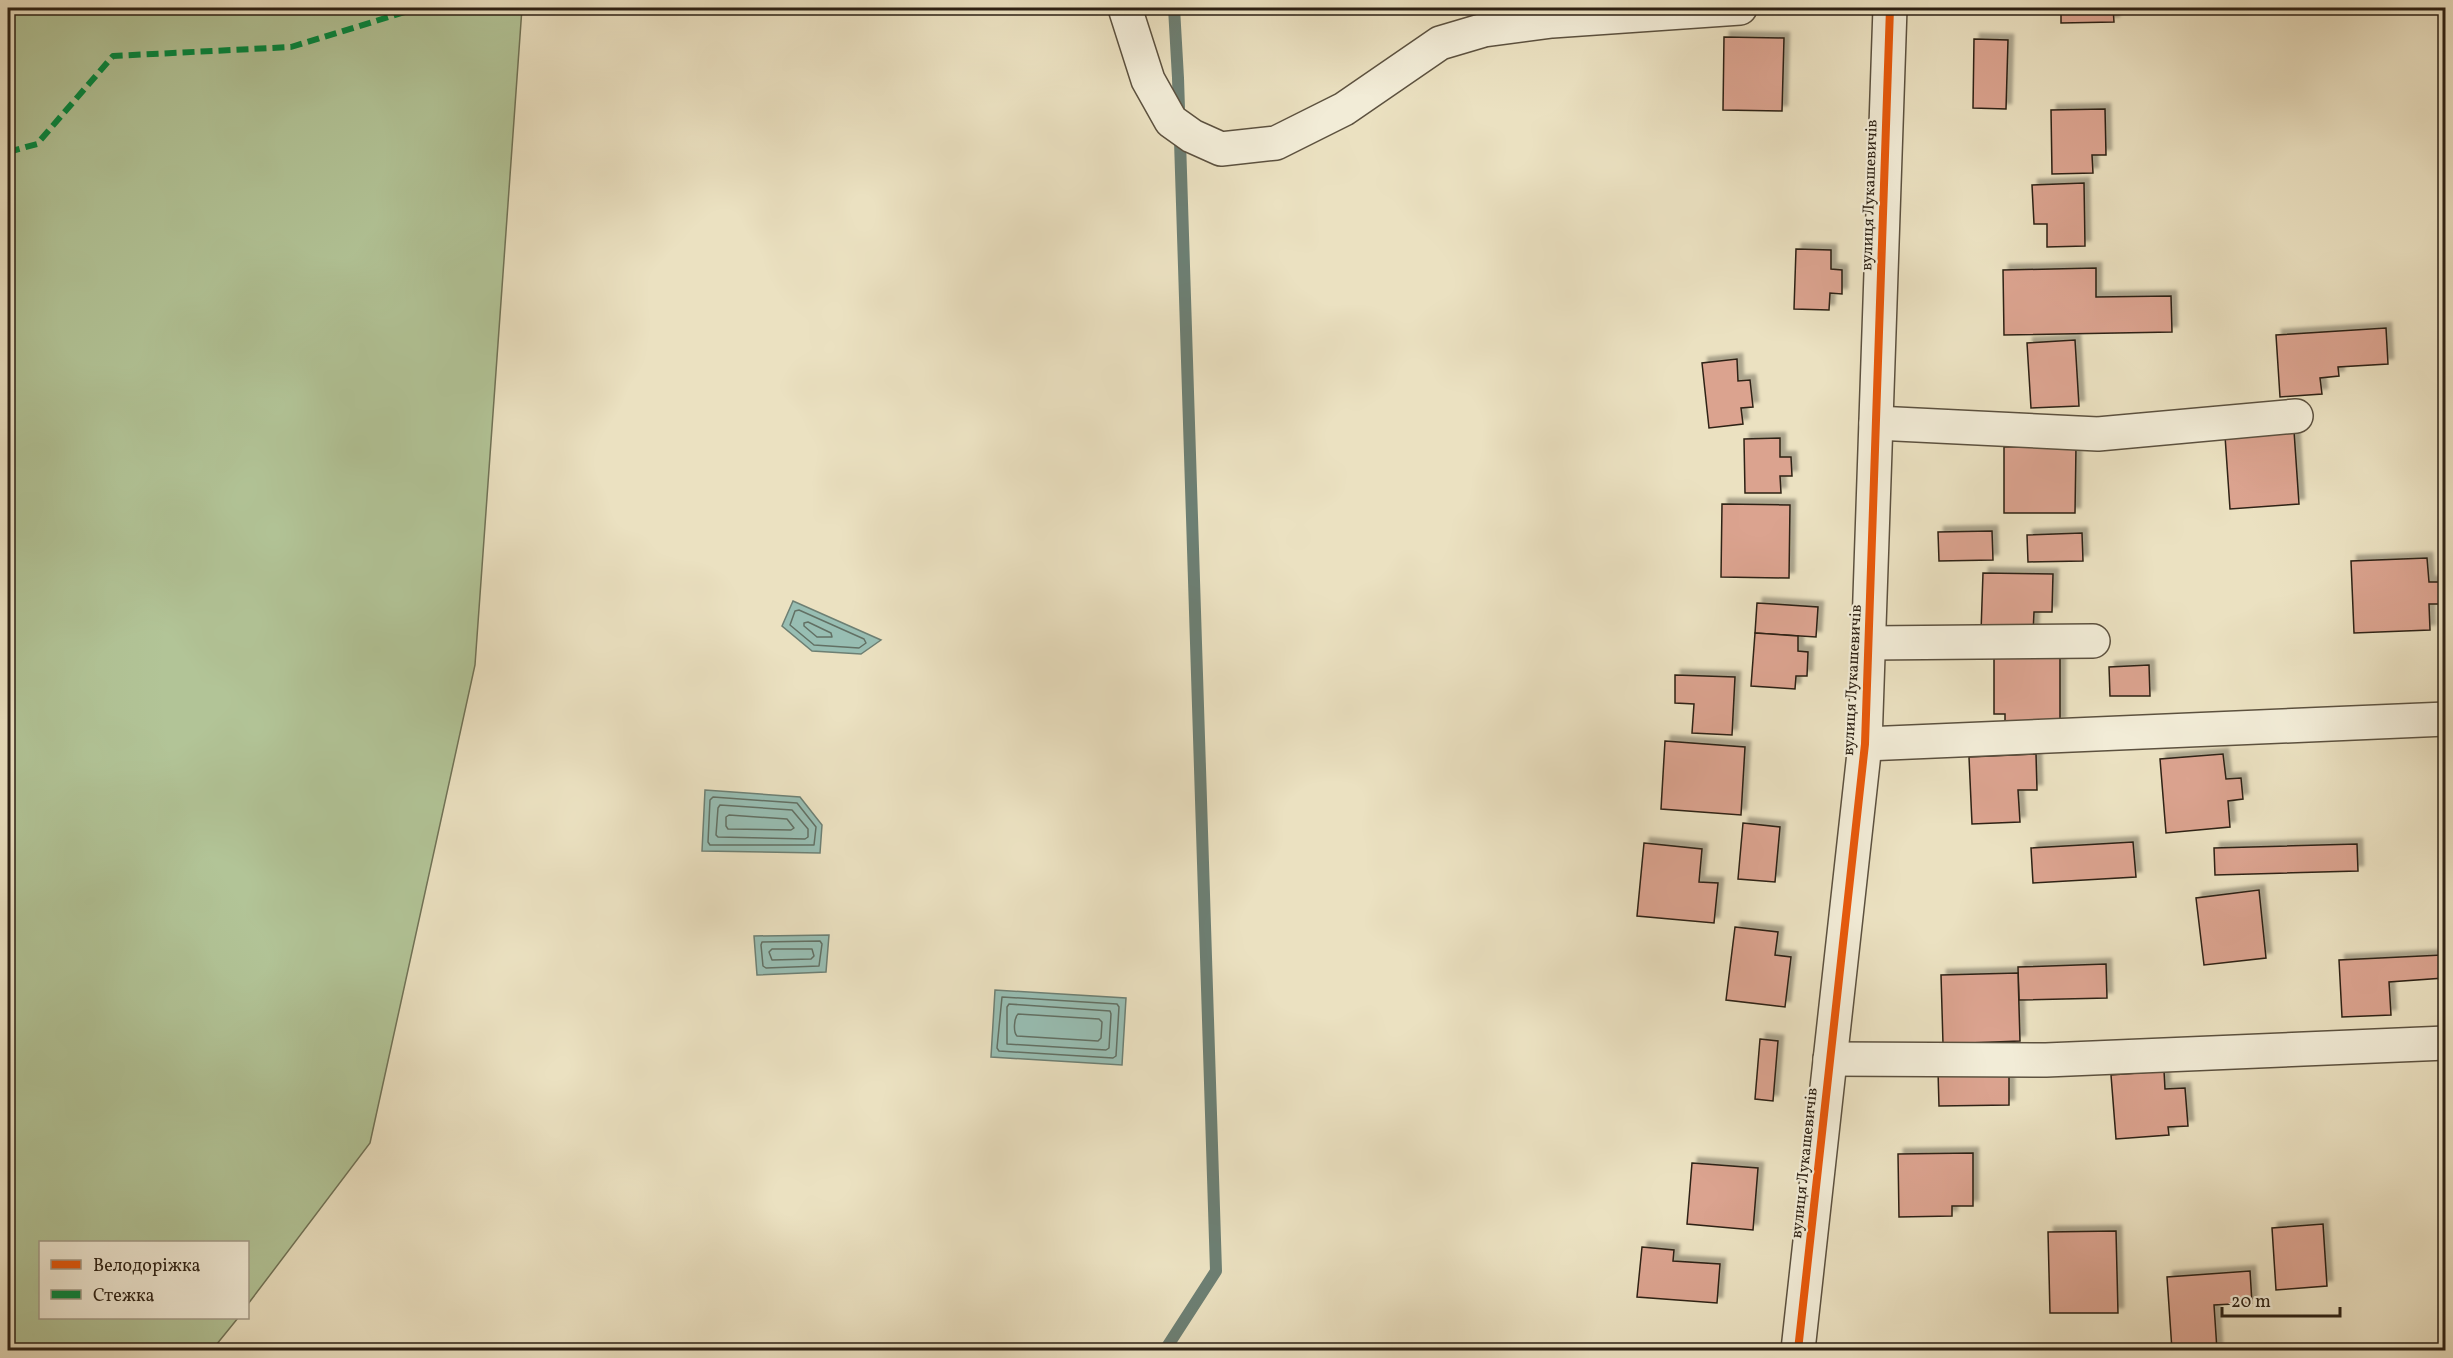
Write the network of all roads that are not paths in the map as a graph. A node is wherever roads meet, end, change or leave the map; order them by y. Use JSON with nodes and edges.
{"nodes":[{"id":1,"x":1125,"y":8,"type":"edge"},
{"id":2,"x":1740,"y":8,"type":"edge"},
{"id":3,"x":1890,"y":8,"type":"edge"},
{"id":4,"x":2296,"y":416,"type":"dead end"},
{"id":5,"x":1876,"y":423,"type":"junction"},
{"id":6,"x":2093,"y":641,"type":"dead end"},
{"id":7,"x":1869,"y":643,"type":"junction"},
{"id":8,"x":2445,"y":719,"type":"edge"},
{"id":9,"x":1865,"y":744,"type":"junction"},
{"id":10,"x":2445,"y":1043,"type":"edge"},
{"id":11,"x":1830,"y":1059,"type":"junction"},
{"id":12,"x":1797,"y":1350,"type":"edge"}],
"edges":[{"from":1,"to":2,"type":"street"},
{"from":3,"to":5,"type":"street","name":"вулиця Лукашевичів"},
{"from":4,"to":5,"type":"street"},
{"from":5,"to":7,"type":"street","name":"вулиця Лукашевичів"},
{"from":6,"to":7,"type":"street"},
{"from":7,"to":9,"type":"street","name":"вулиця Лукашевичів"},
{"from":8,"to":9,"type":"street"},
{"from":9,"to":11,"type":"street","name":"вулиця Лукашевичів"},
{"from":10,"to":11,"type":"street"},
{"from":11,"to":12,"type":"street","name":"вулиця Лукашевичів"}]}
